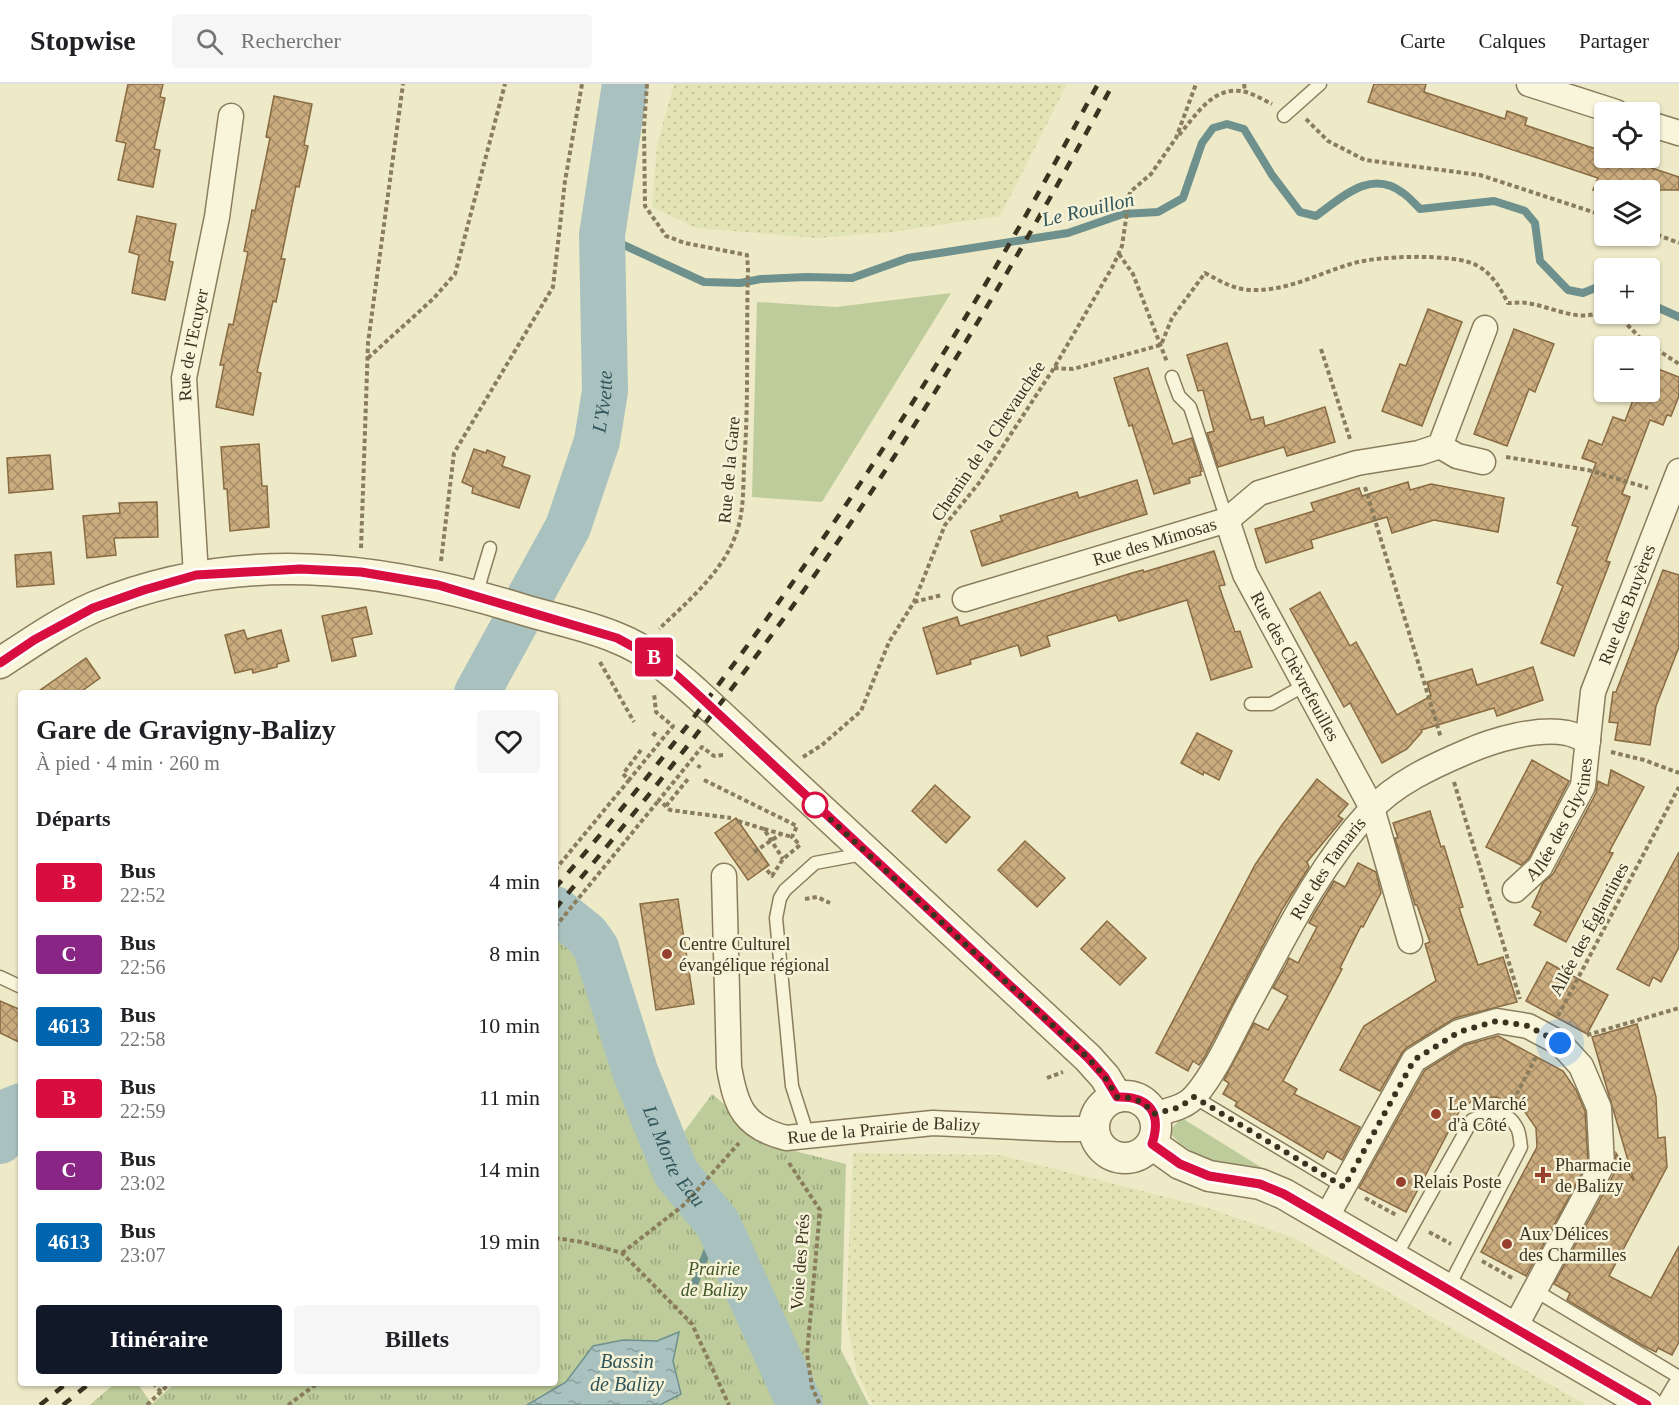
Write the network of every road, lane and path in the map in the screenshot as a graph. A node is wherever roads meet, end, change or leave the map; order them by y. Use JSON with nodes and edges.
{"nodes":[{"id":1,"x":404,"y":84,"type":"edge"},
{"id":2,"x":505,"y":84,"type":"edge"},
{"id":3,"x":582,"y":84,"type":"edge"},
{"id":4,"x":647,"y":84,"type":"edge"},
{"id":5,"x":1196,"y":84,"type":"edge"},
{"id":6,"x":1244,"y":84,"type":"edge"},
{"id":7,"x":1320,"y":84,"type":"edge"},
{"id":8,"x":1529,"y":84,"type":"edge"},
{"id":9,"x":1245,"y":91,"type":"junction"},
{"id":10,"x":1594,"y":105,"type":"edge"},
{"id":11,"x":1287,"y":114,"type":"junction"},
{"id":12,"x":231,"y":116,"type":"dead end"},
{"id":13,"x":1660,"y":127,"type":"edge"},
{"id":14,"x":1679,"y":133,"type":"edge"},
{"id":15,"x":1176,"y":138,"type":"junction"},
{"id":16,"x":1594,"y":212,"type":"edge"},
{"id":17,"x":1660,"y":236,"type":"edge"},
{"id":18,"x":1679,"y":243,"type":"edge"},
{"id":19,"x":1119,"y":253,"type":"junction"},
{"id":20,"x":1594,"y":315,"type":"edge"},
{"id":21,"x":1627,"y":324,"type":"edge"},
{"id":22,"x":1485,"y":328,"type":"dead end"},
{"id":23,"x":1161,"y":345,"type":"junction"},
{"id":24,"x":1321,"y":349,"type":"dead end"},
{"id":25,"x":368,"y":359,"type":"junction"},
{"id":26,"x":1679,"y":364,"type":"edge"},
{"id":27,"x":1054,"y":368,"type":"junction"},
{"id":28,"x":1172,"y":376,"type":"joint"},
{"id":29,"x":1440,"y":446,"type":"junction"},
{"id":30,"x":1483,"y":462,"type":"joint"},
{"id":31,"x":1358,"y":463,"type":"junction"},
{"id":32,"x":1679,"y":471,"type":"edge"},
{"id":33,"x":1671,"y":494,"type":"junction"},
{"id":34,"x":1227,"y":520,"type":"junction"},
{"id":35,"x":490,"y":548,"type":"dead end"},
{"id":36,"x":361,"y":572,"type":"junction"},
{"id":37,"x":196,"y":575,"type":"junction"},
{"id":38,"x":438,"y":585,"type":"junction"},
{"id":39,"x":480,"y":596,"type":"junction"},
{"id":40,"x":965,"y":599,"type":"dead end"},
{"id":41,"x":639,"y":648,"type":"junction"},
{"id":42,"x":599,"y":661,"type":"dead end"},
{"id":43,"x":0,"y":663,"type":"edge"},
{"id":44,"x":1305,"y":685,"type":"junction"},
{"id":45,"x":654,"y":690,"type":"dead end"},
{"id":46,"x":1251,"y":704,"type":"dead end"},
{"id":47,"x":634,"y":722,"type":"dead end"},
{"id":48,"x":1588,"y":741,"type":"junction"},
{"id":49,"x":641,"y":750,"type":"dead end"},
{"id":50,"x":734,"y":754,"type":"dead end"},
{"id":51,"x":1679,"y":773,"type":"edge"},
{"id":52,"x":784,"y":776,"type":"junction"},
{"id":53,"x":688,"y":779,"type":"dead end"},
{"id":54,"x":629,"y":780,"type":"junction"},
{"id":55,"x":704,"y":780,"type":"dead end"},
{"id":56,"x":1679,"y":787,"type":"edge"},
{"id":57,"x":659,"y":800,"type":"junction"},
{"id":58,"x":666,"y":806,"type":"junction"},
{"id":59,"x":1372,"y":808,"type":"junction"},
{"id":60,"x":731,"y":818,"type":"dead end"},
{"id":61,"x":738,"y":821,"type":"dead end"},
{"id":62,"x":792,"y":824,"type":"dead end"},
{"id":63,"x":797,"y":826,"type":"dead end"},
{"id":64,"x":764,"y":829,"type":"junction"},
{"id":65,"x":781,"y":834,"type":"junction"},
{"id":66,"x":792,"y":837,"type":"junction"},
{"id":67,"x":771,"y":841,"type":"junction"},
{"id":68,"x":754,"y":852,"type":"dead end"},
{"id":69,"x":867,"y":853,"type":"junction"},
{"id":70,"x":783,"y":859,"type":"junction"},
{"id":71,"x":558,"y":866,"type":"edge"},
{"id":72,"x":766,"y":869,"type":"dead end"},
{"id":73,"x":724,"y":876,"type":"dead end"},
{"id":74,"x":1515,"y":890,"type":"dead end"},
{"id":75,"x":795,"y":902,"type":"dead end"},
{"id":76,"x":830,"y":903,"type":"dead end"},
{"id":77,"x":558,"y":923,"type":"edge"},
{"id":78,"x":1410,"y":941,"type":"dead end"},
{"id":79,"x":0,"y":976,"type":"edge"},
{"id":80,"x":18,"y":985,"type":"edge"},
{"id":81,"x":1679,"y":1008,"type":"edge"},
{"id":82,"x":1554,"y":1040,"type":"junction"},
{"id":83,"x":1064,"y":1072,"type":"dead end"},
{"id":84,"x":1047,"y":1078,"type":"dead end"},
{"id":85,"x":1117,"y":1097,"type":"junction"},
{"id":86,"x":1194,"y":1097,"type":"junction"},
{"id":87,"x":1154,"y":1114,"type":"junction"},
{"id":88,"x":1505,"y":1115,"type":"junction"},
{"id":89,"x":1094,"y":1129,"type":"junction"},
{"id":90,"x":762,"y":1130,"type":"junction"},
{"id":91,"x":808,"y":1137,"type":"junction"},
{"id":92,"x":1152,"y":1144,"type":"junction"},
{"id":93,"x":1344,"y":1187,"type":"junction"},
{"id":94,"x":1326,"y":1218,"type":"junction"},
{"id":95,"x":1414,"y":1225,"type":"junction"},
{"id":96,"x":558,"y":1238,"type":"edge"},
{"id":97,"x":1467,"y":1252,"type":"junction"},
{"id":98,"x":622,"y":1253,"type":"junction"},
{"id":99,"x":1395,"y":1259,"type":"junction"},
{"id":100,"x":1447,"y":1289,"type":"junction"},
{"id":101,"x":1536,"y":1291,"type":"junction"},
{"id":102,"x":1514,"y":1329,"type":"junction"},
{"id":103,"x":1679,"y":1377,"type":"edge"},
{"id":104,"x":156,"y":1386,"type":"edge"},
{"id":105,"x":167,"y":1386,"type":"edge"},
{"id":106,"x":314,"y":1386,"type":"edge"},
{"id":107,"x":1679,"y":1388,"type":"edge"},
{"id":108,"x":161,"y":1392,"type":"junction"},
{"id":109,"x":147,"y":1405,"type":"edge"},
{"id":110,"x":288,"y":1405,"type":"edge"},
{"id":111,"x":729,"y":1405,"type":"edge"},
{"id":112,"x":820,"y":1405,"type":"edge"},
{"id":113,"x":1647,"y":1405,"type":"edge"},
{"id":114,"x":1669,"y":1405,"type":"edge"}],
"edges":[{"from":1,"to":25,"type":"path"},
{"from":2,"to":25,"type":"path"},
{"from":3,"to":38,"type":"path"},
{"from":4,"to":41,"type":"path","name":"Rue de la Gare"},
{"from":5,"to":15,"type":"path"},
{"from":6,"to":9,"type":"path"},
{"from":7,"to":11,"type":"lane"},
{"from":8,"to":10,"type":"street"},
{"from":9,"to":11,"type":"path"},
{"from":9,"to":15,"type":"path"},
{"from":11,"to":16,"type":"path"},
{"from":12,"to":37,"type":"street","name":"Rue de l'Ecuyer"},
{"from":13,"to":14,"type":"street"},
{"from":15,"to":19,"type":"path","name":"Chemin de la Chevauchée"},
{"from":17,"to":18,"type":"path"},
{"from":19,"to":23,"type":"path"},
{"from":19,"to":27,"type":"path","name":"Chemin de la Chevauchée"},
{"from":20,"to":23,"type":"path"},
{"from":21,"to":26,"type":"path"},
{"from":22,"to":29,"type":"street"},
{"from":23,"to":27,"type":"path"},
{"from":23,"to":28,"type":"path"},
{"from":24,"to":31,"type":"path"},
{"from":25,"to":36,"type":"path"},
{"from":27,"to":52,"type":"path","name":"Chemin de la Chevauchée"},
{"from":28,"to":34,"type":"lane"},
{"from":29,"to":30,"type":"street"},
{"from":29,"to":31,"type":"street","name":"Rue des Mimosas"},
{"from":30,"to":33,"type":"path"},
{"from":31,"to":34,"type":"street","name":"Rue des Mimosas"},
{"from":32,"to":33,"type":"street","name":"Rue des Bruyères"},
{"from":33,"to":48,"type":"street","name":"Rue des Bruyères"},
{"from":34,"to":40,"type":"street","name":"Rue des Mimosas"},
{"from":34,"to":44,"type":"street","name":"Rue des Chèvrefeuilles"},
{"from":35,"to":39,"type":"lane"},
{"from":36,"to":37,"type":"street"},
{"from":36,"to":38,"type":"street"},
{"from":37,"to":43,"type":"street"},
{"from":38,"to":39,"type":"street"},
{"from":39,"to":41,"type":"street"},
{"from":41,"to":52,"type":"street"},
{"from":42,"to":47,"type":"path"},
{"from":44,"to":46,"type":"lane"},
{"from":44,"to":59,"type":"street","name":"Rue des Chèvrefeuilles"},
{"from":45,"to":54,"type":"path"},
{"from":48,"to":51,"type":"path"},
{"from":48,"to":59,"type":"street","name":"Rue des Tamaris"},
{"from":48,"to":74,"type":"street","name":"Allée des Glycines"},
{"from":49,"to":54,"type":"path"},
{"from":50,"to":57,"type":"path"},
{"from":52,"to":69,"type":"street"},
{"from":53,"to":58,"type":"path"},
{"from":54,"to":71,"type":"path"},
{"from":55,"to":62,"type":"path"},
{"from":56,"to":82,"type":"path","name":"Allée des Églantines"},
{"from":57,"to":58,"type":"path"},
{"from":57,"to":77,"type":"path"},
{"from":58,"to":60,"type":"path"},
{"from":59,"to":78,"type":"street","name":"Rue des Chèvrefeuilles"},
{"from":59,"to":86,"type":"street","name":"Rue des Tamaris"},
{"from":61,"to":64,"type":"path"},
{"from":63,"to":66,"type":"path"},
{"from":64,"to":65,"type":"path"},
{"from":64,"to":67,"type":"path"},
{"from":65,"to":66,"type":"path"},
{"from":65,"to":67,"type":"path"},
{"from":66,"to":70,"type":"path"},
{"from":67,"to":68,"type":"path"},
{"from":67,"to":70,"type":"path"},
{"from":69,"to":85,"type":"street"},
{"from":69,"to":91,"type":"lane"},
{"from":70,"to":72,"type":"path"},
{"from":73,"to":90,"type":"street"},
{"from":75,"to":76,"type":"path"},
{"from":79,"to":80,"type":"lane"},
{"from":81,"to":82,"type":"path"},
{"from":82,"to":88,"type":"path","name":"Allée des Églantines"},
{"from":82,"to":93,"type":"street"},
{"from":82,"to":101,"type":"street"},
{"from":83,"to":84,"type":"path"},
{"from":85,"to":87,"type":"street"},
{"from":85,"to":89,"type":"street"},
{"from":86,"to":87,"type":"street","name":"Rue des Tamaris"},
{"from":86,"to":93,"type":"lane"},
{"from":87,"to":92,"type":"street"},
{"from":88,"to":95,"type":"lane"},
{"from":88,"to":97,"type":"lane"},
{"from":89,"to":91,"type":"street","name":"Rue de la Prairie de Balizy"},
{"from":89,"to":92,"type":"street"},
{"from":90,"to":91,"type":"street","name":"Rue de la Prairie de Balizy"},
{"from":90,"to":98,"type":"path"},
{"from":90,"to":112,"type":"path","name":"Voie des Prés"},
{"from":92,"to":94,"type":"street"},
{"from":93,"to":94,"type":"street"},
{"from":93,"to":95,"type":"path"},
{"from":94,"to":99,"type":"street"},
{"from":95,"to":97,"type":"path"},
{"from":95,"to":99,"type":"lane"},
{"from":96,"to":98,"type":"path"},
{"from":97,"to":100,"type":"lane"},
{"from":97,"to":101,"type":"path"},
{"from":98,"to":111,"type":"path"},
{"from":99,"to":100,"type":"street"},
{"from":100,"to":102,"type":"street"},
{"from":101,"to":102,"type":"street"},
{"from":101,"to":103,"type":"lane"},
{"from":102,"to":113,"type":"street"},
{"from":104,"to":108,"type":"path"},
{"from":105,"to":108,"type":"path"},
{"from":106,"to":110,"type":"path"},
{"from":107,"to":114,"type":"street"},
{"from":108,"to":109,"type":"path"}]}
